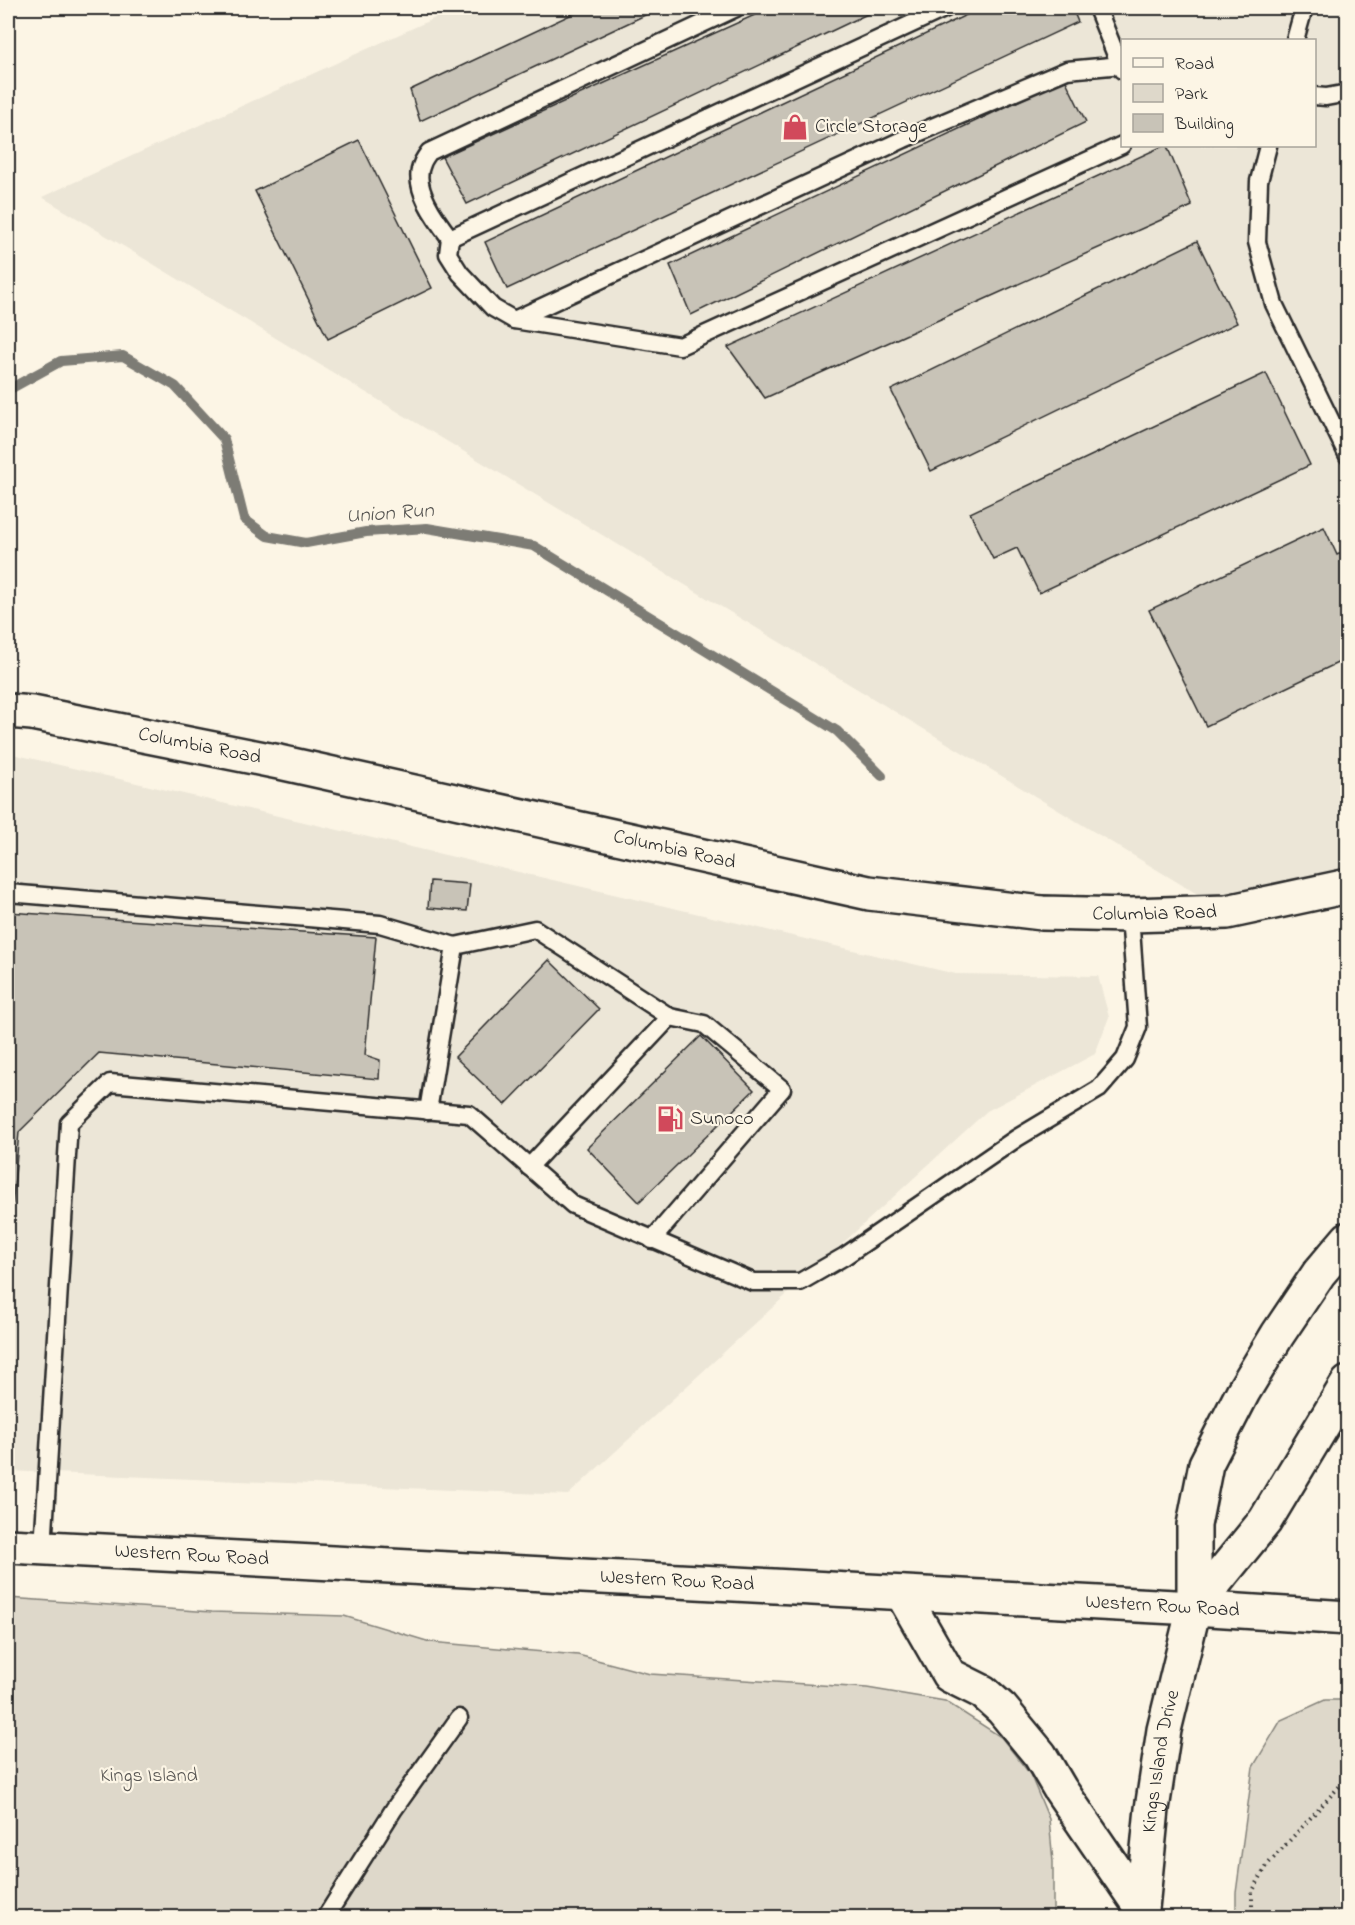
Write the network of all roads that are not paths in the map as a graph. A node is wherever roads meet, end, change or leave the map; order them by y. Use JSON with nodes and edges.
{"nodes":[{"id":1,"x":736,"y":8,"type":"edge"},
{"id":2,"x":946,"y":8,"type":"edge"},
{"id":3,"x":1097,"y":8,"type":"edge"},
{"id":4,"x":1304,"y":8,"type":"edge"},
{"id":5,"x":1295,"y":39,"type":"edge"},
{"id":6,"x":1121,"y":65,"type":"edge"},
{"id":7,"x":1121,"y":67,"type":"edge"},
{"id":8,"x":1347,"y":93,"type":"edge"},
{"id":9,"x":1316,"y":96,"type":"edge"},
{"id":10,"x":1121,"y":145,"type":"edge"},
{"id":11,"x":1268,"y":147,"type":"edge"},
{"id":12,"x":450,"y":238,"type":"junction"},
{"id":13,"x":514,"y":320,"type":"junction"},
{"id":14,"x":1347,"y":456,"type":"edge"},
{"id":15,"x":8,"y":711,"type":"edge"},
{"id":16,"x":1347,"y":886,"type":"edge"},
{"id":17,"x":8,"y":893,"type":"edge"},
{"id":18,"x":1130,"y":915,"type":"junction"},
{"id":19,"x":455,"y":946,"type":"junction"},
{"id":20,"x":670,"y":1017,"type":"junction"},
{"id":21,"x":428,"y":1111,"type":"junction"},
{"id":22,"x":529,"y":1167,"type":"junction"},
{"id":23,"x":1347,"y":1239,"type":"edge"},
{"id":24,"x":652,"y":1240,"type":"junction"},
{"id":25,"x":1347,"y":1383,"type":"edge"},
{"id":26,"x":8,"y":1546,"type":"edge"},
{"id":27,"x":43,"y":1548,"type":"junction"},
{"id":28,"x":902,"y":1593,"type":"junction"},
{"id":29,"x":1194,"y":1608,"type":"junction"},
{"id":30,"x":1347,"y":1618,"type":"edge"},
{"id":31,"x":459,"y":1718,"type":"dead end"},
{"id":32,"x":1141,"y":1913,"type":"edge"},
{"id":33,"x":325,"y":1917,"type":"edge"}],
"edges":[{"from":1,"to":12,"type":"lane"},
{"from":2,"to":12,"type":"lane"},
{"from":3,"to":6,"type":"lane"},
{"from":4,"to":5,"type":"lane"},
{"from":7,"to":13,"type":"lane"},
{"from":8,"to":9,"type":"lane"},
{"from":10,"to":13,"type":"lane"},
{"from":11,"to":14,"type":"lane"},
{"from":12,"to":13,"type":"lane"},
{"from":15,"to":18,"type":"main road","name":"Columbia Road"},
{"from":16,"to":18,"type":"main road","name":"Columbia Road"},
{"from":17,"to":19,"type":"lane"},
{"from":18,"to":24,"type":"lane"},
{"from":19,"to":20,"type":"lane"},
{"from":19,"to":21,"type":"lane"},
{"from":20,"to":22,"type":"lane"},
{"from":20,"to":24,"type":"lane"},
{"from":21,"to":22,"type":"lane"},
{"from":21,"to":27,"type":"lane"},
{"from":22,"to":24,"type":"lane"},
{"from":23,"to":29,"type":"main road"},
{"from":25,"to":29,"type":"main road"},
{"from":26,"to":27,"type":"main road","name":"Western Row Road"},
{"from":27,"to":28,"type":"main road","name":"Western Row Road"},
{"from":28,"to":29,"type":"main road","name":"Western Row Road"},
{"from":28,"to":32,"type":"main road"},
{"from":29,"to":30,"type":"main road","name":"Western Row Road"},
{"from":29,"to":32,"type":"main road","name":"Kings Island Drive"},
{"from":31,"to":33,"type":"lane"}]}
